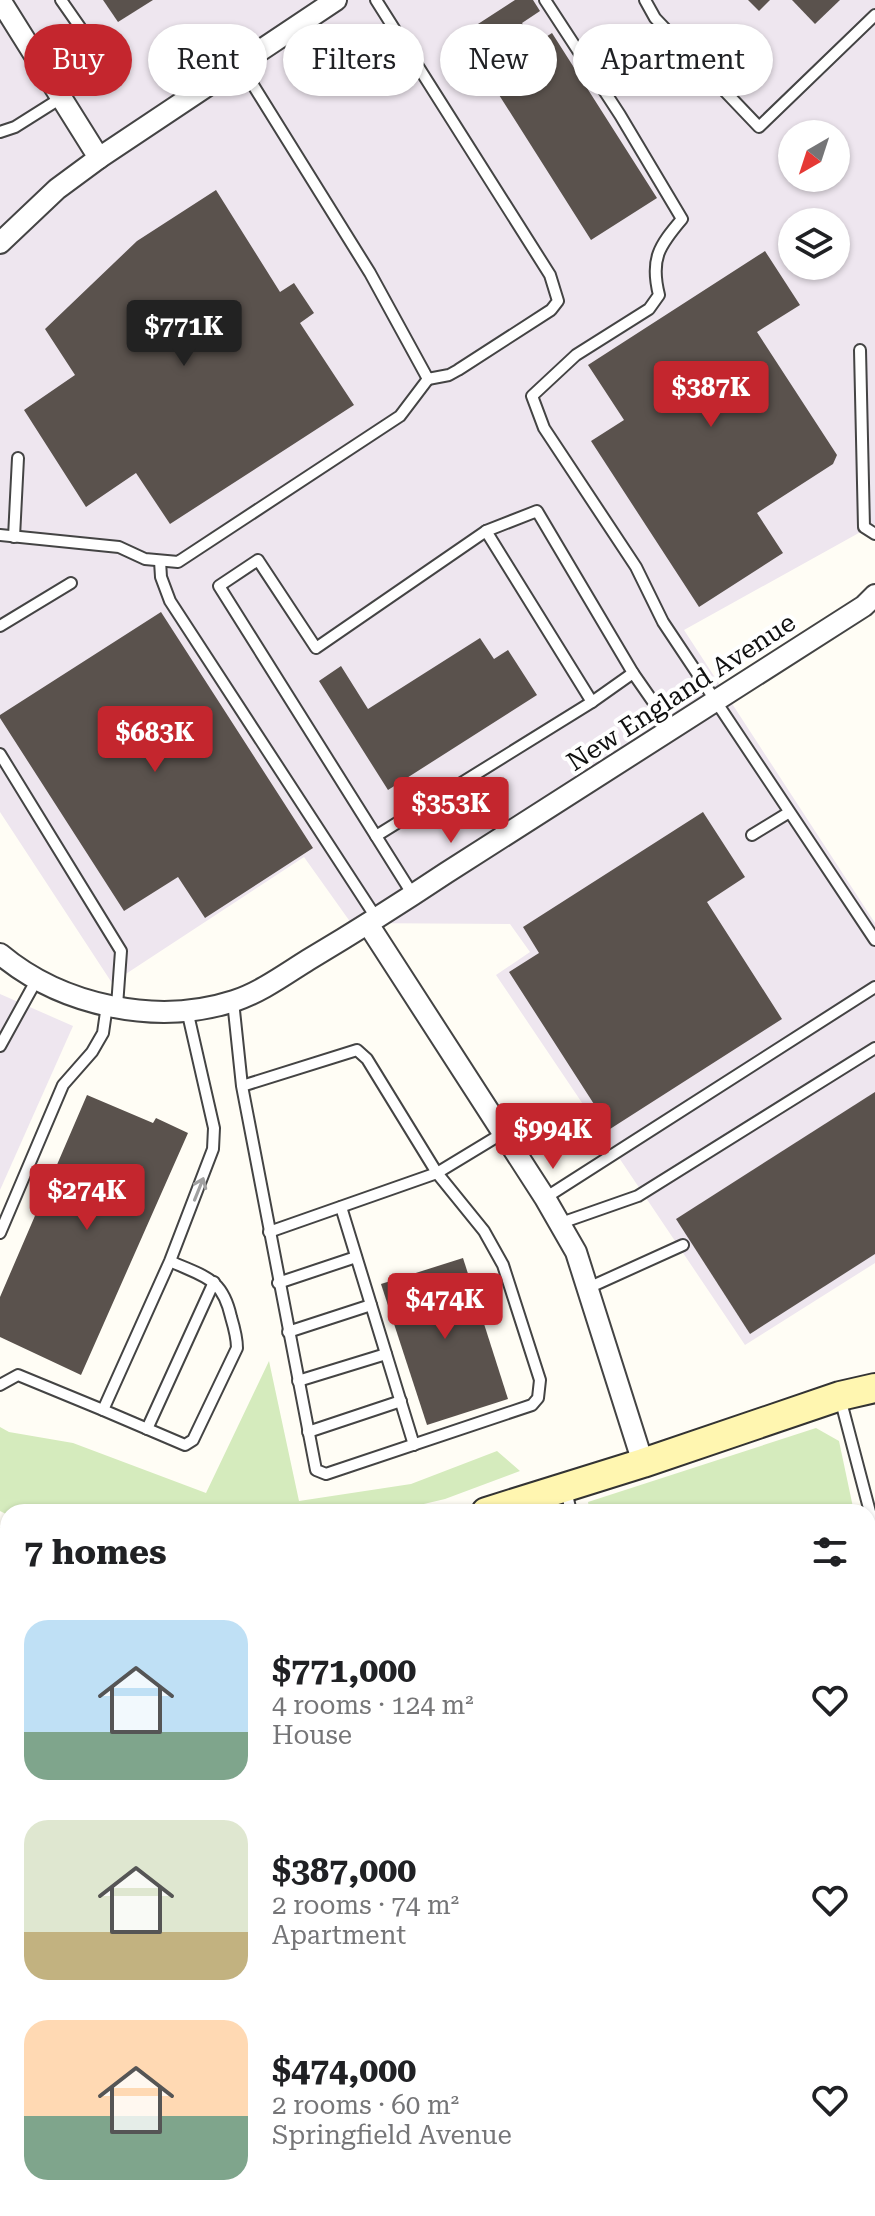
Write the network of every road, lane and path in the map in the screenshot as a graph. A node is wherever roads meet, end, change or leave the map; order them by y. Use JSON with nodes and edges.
{"nodes":[{"id":1,"x":61,"y":0,"type":"edge"},
{"id":2,"x":336,"y":0,"type":"edge"},
{"id":3,"x":376,"y":0,"type":"edge"},
{"id":4,"x":545,"y":0,"type":"edge"},
{"id":5,"x":645,"y":0,"type":"edge"},
{"id":6,"x":1,"y":5,"type":"edge"},
{"id":7,"x":875,"y":15,"type":"edge"},
{"id":8,"x":78,"y":24,"type":"edge"},
{"id":9,"x":24,"y":40,"type":"edge"},
{"id":10,"x":267,"y":46,"type":"edge"},
{"id":11,"x":192,"y":96,"type":"edge"},
{"id":12,"x":260,"y":96,"type":"edge"},
{"id":13,"x":61,"y":98,"type":"joint"},
{"id":14,"x":0,"y":132,"type":"edge"},
{"id":15,"x":99,"y":158,"type":"junction"},
{"id":16,"x":0,"y":243,"type":"edge"},
{"id":17,"x":860,"y":350,"type":"dead end"},
{"id":18,"x":428,"y":379,"type":"junction"},
{"id":19,"x":18,"y":458,"type":"dead end"},
{"id":20,"x":486,"y":531,"type":"junction"},
{"id":21,"x":875,"y":534,"type":"edge"},
{"id":22,"x":0,"y":535,"type":"edge"},
{"id":23,"x":14,"y":537,"type":"junction"},
{"id":24,"x":160,"y":561,"type":"junction"},
{"id":25,"x":71,"y":583,"type":"dead end"},
{"id":26,"x":875,"y":595,"type":"edge"},
{"id":27,"x":0,"y":626,"type":"edge"},
{"id":28,"x":633,"y":673,"type":"junction"},
{"id":29,"x":716,"y":700,"type":"junction"},
{"id":30,"x":592,"y":702,"type":"junction"},
{"id":31,"x":672,"y":729,"type":"junction"},
{"id":32,"x":0,"y":754,"type":"edge"},
{"id":33,"x":788,"y":813,"type":"junction"},
{"id":34,"x":752,"y":835,"type":"dead end"},
{"id":35,"x":376,"y":836,"type":"junction"},
{"id":36,"x":413,"y":895,"type":"junction"},
{"id":37,"x":372,"y":922,"type":"junction"},
{"id":38,"x":875,"y":940,"type":"edge"},
{"id":39,"x":0,"y":954,"type":"edge"},
{"id":40,"x":37,"y":979,"type":"junction"},
{"id":41,"x":875,"y":987,"type":"edge"},
{"id":42,"x":233,"y":1001,"type":"junction"},
{"id":43,"x":112,"y":1006,"type":"junction"},
{"id":44,"x":187,"y":1010,"type":"junction"},
{"id":45,"x":0,"y":1046,"type":"edge"},
{"id":46,"x":875,"y":1048,"type":"edge"},
{"id":47,"x":242,"y":1086,"type":"junction"},
{"id":48,"x":503,"y":1133,"type":"junction"},
{"id":49,"x":437,"y":1173,"type":"junction"},
{"id":50,"x":545,"y":1198,"type":"junction"},
{"id":51,"x":341,"y":1207,"type":"junction"},
{"id":52,"x":561,"y":1223,"type":"junction"},
{"id":53,"x":269,"y":1232,"type":"junction"},
{"id":54,"x":0,"y":1233,"type":"edge"},
{"id":55,"x":683,"y":1245,"type":"dead end"},
{"id":56,"x":356,"y":1257,"type":"junction"},
{"id":57,"x":170,"y":1261,"type":"junction"},
{"id":58,"x":214,"y":1282,"type":"junction"},
{"id":59,"x":278,"y":1283,"type":"junction"},
{"id":60,"x":588,"y":1288,"type":"junction"},
{"id":61,"x":371,"y":1305,"type":"junction"},
{"id":62,"x":288,"y":1332,"type":"junction"},
{"id":63,"x":386,"y":1354,"type":"junction"},
{"id":64,"x":298,"y":1381,"type":"junction"},
{"id":65,"x":0,"y":1385,"type":"edge"},
{"id":66,"x":864,"y":1390,"type":"edge"},
{"id":67,"x":401,"y":1401,"type":"junction"},
{"id":68,"x":103,"y":1410,"type":"junction"},
{"id":69,"x":147,"y":1429,"type":"junction"},
{"id":70,"x":308,"y":1432,"type":"junction"},
{"id":71,"x":414,"y":1445,"type":"junction"},
{"id":72,"x":643,"y":1463,"type":"junction"},
{"id":73,"x":568,"y":1500,"type":"edge"},
{"id":74,"x":542,"y":1504,"type":"edge"},
{"id":75,"x":873,"y":1504,"type":"edge"}],
"edges":[{"from":1,"to":8,"type":"lane"},
{"from":2,"to":10,"type":"street"},
{"from":3,"to":18,"type":"lane"},
{"from":4,"to":29,"type":"lane"},
{"from":5,"to":7,"type":"lane"},
{"from":6,"to":9,"type":"street"},
{"from":11,"to":15,"type":"street"},
{"from":12,"to":18,"type":"lane"},
{"from":13,"to":14,"type":"lane"},
{"from":13,"to":15,"type":"street"},
{"from":15,"to":16,"type":"street"},
{"from":17,"to":21,"type":"lane"},
{"from":18,"to":24,"type":"lane"},
{"from":19,"to":23,"type":"lane"},
{"from":20,"to":28,"type":"lane"},
{"from":20,"to":30,"type":"lane"},
{"from":20,"to":35,"type":"lane"},
{"from":22,"to":23,"type":"lane"},
{"from":23,"to":24,"type":"lane"},
{"from":24,"to":37,"type":"lane"},
{"from":25,"to":27,"type":"lane"},
{"from":26,"to":29,"type":"street","name":"New England Avenue"},
{"from":28,"to":30,"type":"lane"},
{"from":28,"to":31,"type":"lane"},
{"from":29,"to":31,"type":"street","name":"New England Avenue"},
{"from":29,"to":33,"type":"lane"},
{"from":30,"to":35,"type":"lane"},
{"from":31,"to":36,"type":"street","name":"New England Avenue"},
{"from":32,"to":43,"type":"lane"},
{"from":33,"to":34,"type":"lane"},
{"from":33,"to":38,"type":"lane"},
{"from":35,"to":36,"type":"lane"},
{"from":36,"to":37,"type":"street","name":"New England Avenue"},
{"from":37,"to":42,"type":"street","name":"New England Avenue"},
{"from":37,"to":48,"type":"street"},
{"from":39,"to":40,"type":"street","name":"New England Avenue"},
{"from":40,"to":43,"type":"street","name":"New England Avenue"},
{"from":40,"to":45,"type":"lane"},
{"from":41,"to":50,"type":"lane"},
{"from":42,"to":44,"type":"street","name":"New England Avenue"},
{"from":42,"to":47,"type":"lane"},
{"from":43,"to":44,"type":"street","name":"New England Avenue"},
{"from":43,"to":54,"type":"lane"},
{"from":57,"to":44,"type":"lane","one_way":true},
{"from":46,"to":52,"type":"lane"},
{"from":47,"to":49,"type":"lane"},
{"from":47,"to":53,"type":"lane"},
{"from":48,"to":49,"type":"lane"},
{"from":48,"to":50,"type":"street"},
{"from":49,"to":51,"type":"lane"},
{"from":49,"to":71,"type":"lane"},
{"from":50,"to":52,"type":"street"},
{"from":51,"to":53,"type":"lane"},
{"from":51,"to":56,"type":"lane"},
{"from":52,"to":60,"type":"street"},
{"from":53,"to":59,"type":"lane"},
{"from":55,"to":60,"type":"lane"},
{"from":56,"to":59,"type":"lane"},
{"from":56,"to":61,"type":"lane"},
{"from":57,"to":58,"type":"lane"},
{"from":57,"to":68,"type":"lane"},
{"from":58,"to":69,"type":"lane"},
{"from":58,"to":69,"type":"lane"},
{"from":59,"to":62,"type":"lane"},
{"from":60,"to":72,"type":"street"},
{"from":61,"to":62,"type":"lane"},
{"from":61,"to":63,"type":"lane"},
{"from":62,"to":64,"type":"lane"},
{"from":63,"to":64,"type":"lane"},
{"from":63,"to":67,"type":"lane"},
{"from":64,"to":70,"type":"lane"},
{"from":65,"to":68,"type":"lane"},
{"from":66,"to":72,"type":"main road"},
{"from":66,"to":75,"type":"lane"},
{"from":67,"to":70,"type":"lane"},
{"from":67,"to":71,"type":"lane"},
{"from":68,"to":69,"type":"lane"},
{"from":70,"to":71,"type":"lane"},
{"from":72,"to":73,"type":"main road"},
{"from":73,"to":74,"type":"main road"}]}
